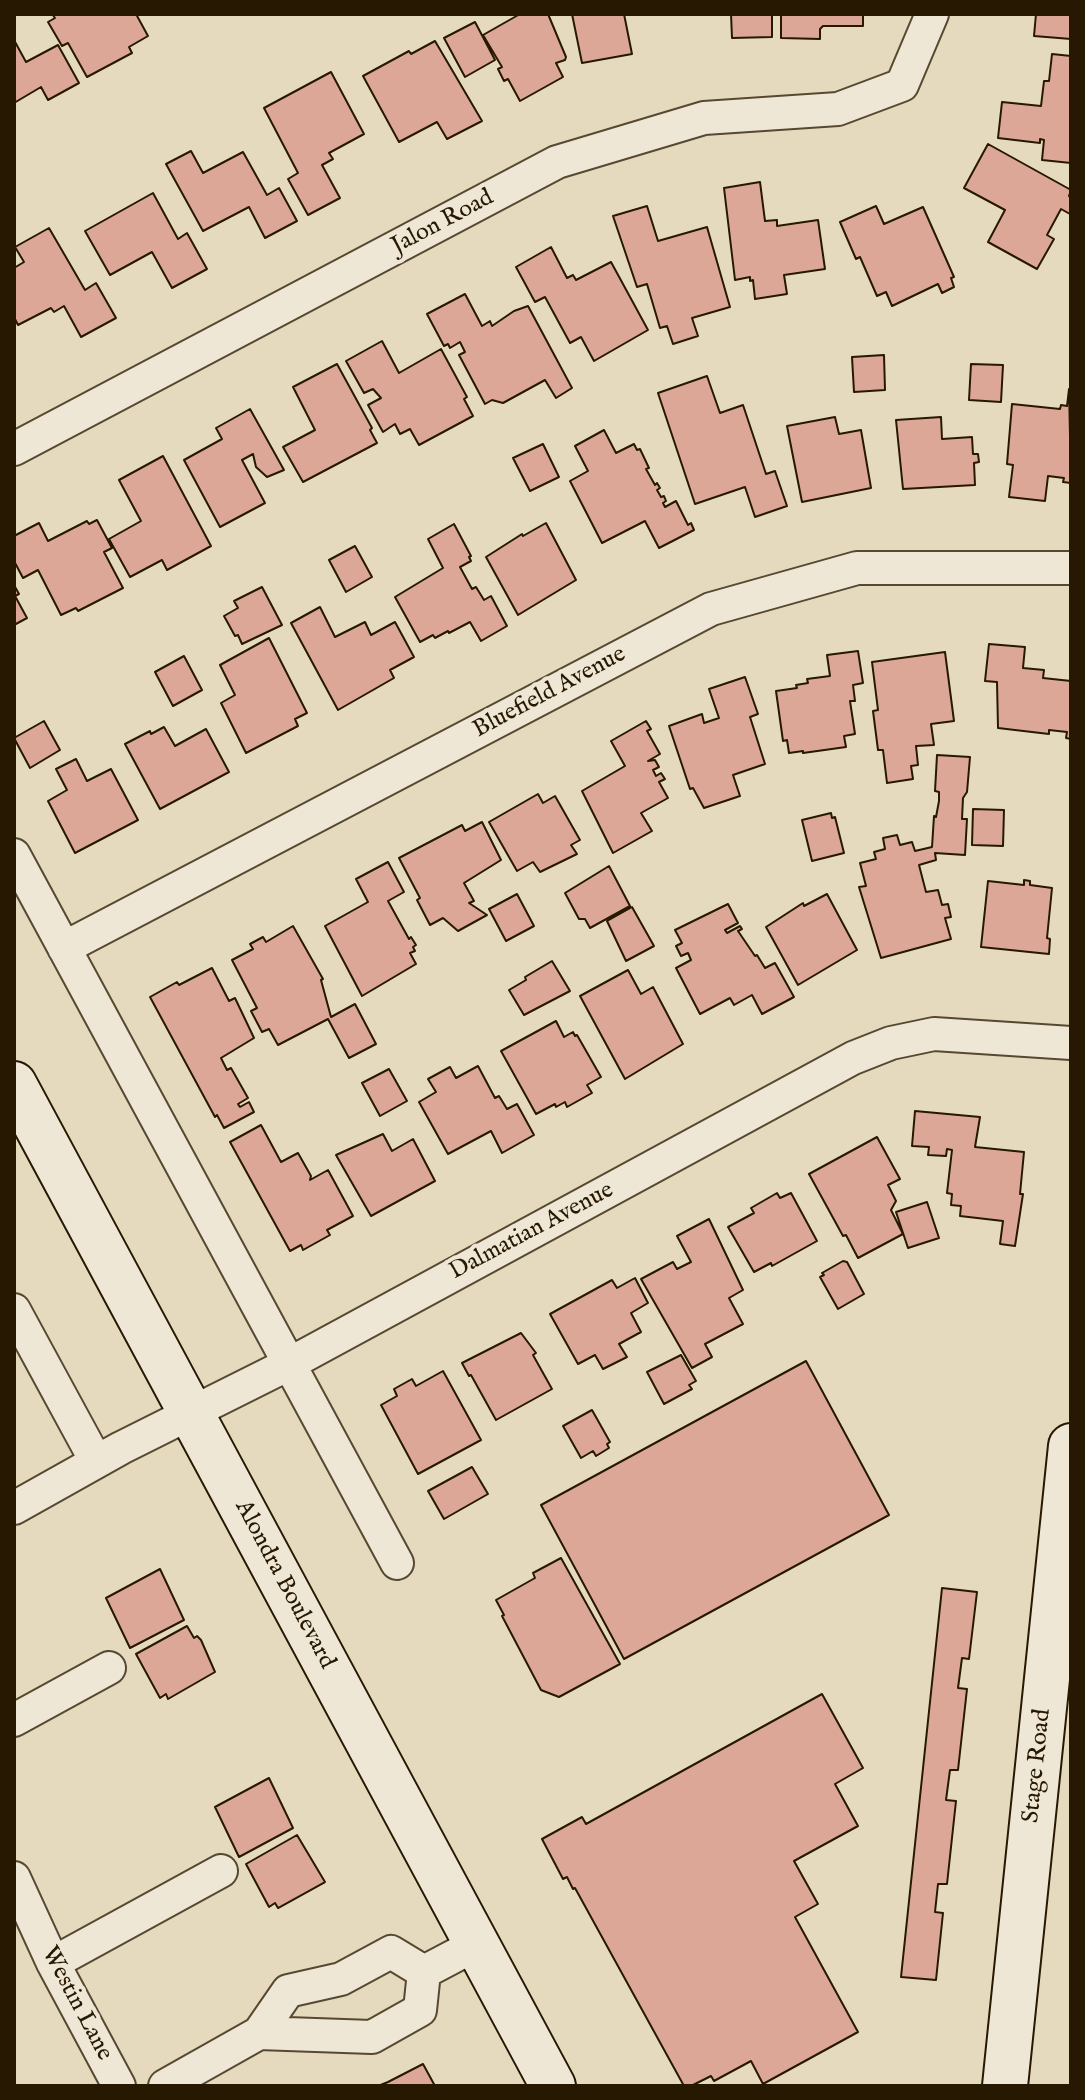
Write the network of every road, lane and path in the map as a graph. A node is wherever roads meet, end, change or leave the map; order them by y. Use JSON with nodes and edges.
{"nodes":[{"id":1,"x":932,"y":14,"type":"edge"},
{"id":2,"x":14,"y":449,"type":"edge"},
{"id":3,"x":1071,"y":568,"type":"edge"},
{"id":4,"x":14,"y":855,"type":"edge"},
{"id":5,"x":64,"y":948,"type":"junction"},
{"id":6,"x":1071,"y":1043,"type":"edge"},
{"id":7,"x":14,"y":1084,"type":"edge"},
{"id":8,"x":14,"y":1310,"type":"edge"},
{"id":9,"x":289,"y":1364,"type":"junction"},
{"id":10,"x":190,"y":1411,"type":"junction"},
{"id":11,"x":1071,"y":1446,"type":"edge"},
{"id":12,"x":96,"y":1461,"type":"junction"},
{"id":13,"x":14,"y":1508,"type":"edge"},
{"id":14,"x":397,"y":1563,"type":"dead end"},
{"id":15,"x":109,"y":1668,"type":"dead end"},
{"id":16,"x":14,"y":1720,"type":"edge"},
{"id":17,"x":221,"y":1871,"type":"dead end"},
{"id":18,"x":14,"y":1878,"type":"edge"},
{"id":19,"x":477,"y":1944,"type":"junction"},
{"id":20,"x":53,"y":1963,"type":"junction"},
{"id":21,"x":424,"y":1972,"type":"junction"},
{"id":22,"x":259,"y":2033,"type":"junction"},
{"id":23,"x":119,"y":2086,"type":"edge"},
{"id":24,"x":165,"y":2086,"type":"edge"},
{"id":25,"x":553,"y":2086,"type":"edge"},
{"id":26,"x":1005,"y":2086,"type":"edge"}],
"edges":[{"from":1,"to":2,"type":"street","name":"Jalon Road"},
{"from":3,"to":5,"type":"street","name":"Bluefield Avenue"},
{"from":4,"to":5,"type":"street"},
{"from":5,"to":9,"type":"street"},
{"from":6,"to":9,"type":"street","name":"Dalmatian Avenue"},
{"from":7,"to":10,"type":"main road","name":"Alondra Boulevard"},
{"from":8,"to":12,"type":"street"},
{"from":9,"to":10,"type":"street","name":"Dalmatian Avenue"},
{"from":9,"to":14,"type":"street"},
{"from":10,"to":12,"type":"street","name":"Dalmatian Avenue"},
{"from":10,"to":19,"type":"main road","name":"Alondra Boulevard"},
{"from":11,"to":26,"type":"main road","name":"Stage Road"},
{"from":12,"to":13,"type":"street","name":"Dalmatian Avenue"},
{"from":15,"to":16,"type":"street"},
{"from":17,"to":20,"type":"street"},
{"from":18,"to":20,"type":"street","name":"Westin Lane"},
{"from":19,"to":21,"type":"street"},
{"from":19,"to":25,"type":"main road","name":"Alondra Boulevard"},
{"from":20,"to":23,"type":"street","name":"Westin Lane"},
{"from":21,"to":22,"type":"street"},
{"from":21,"to":22,"type":"street"},
{"from":22,"to":24,"type":"street"}]}
